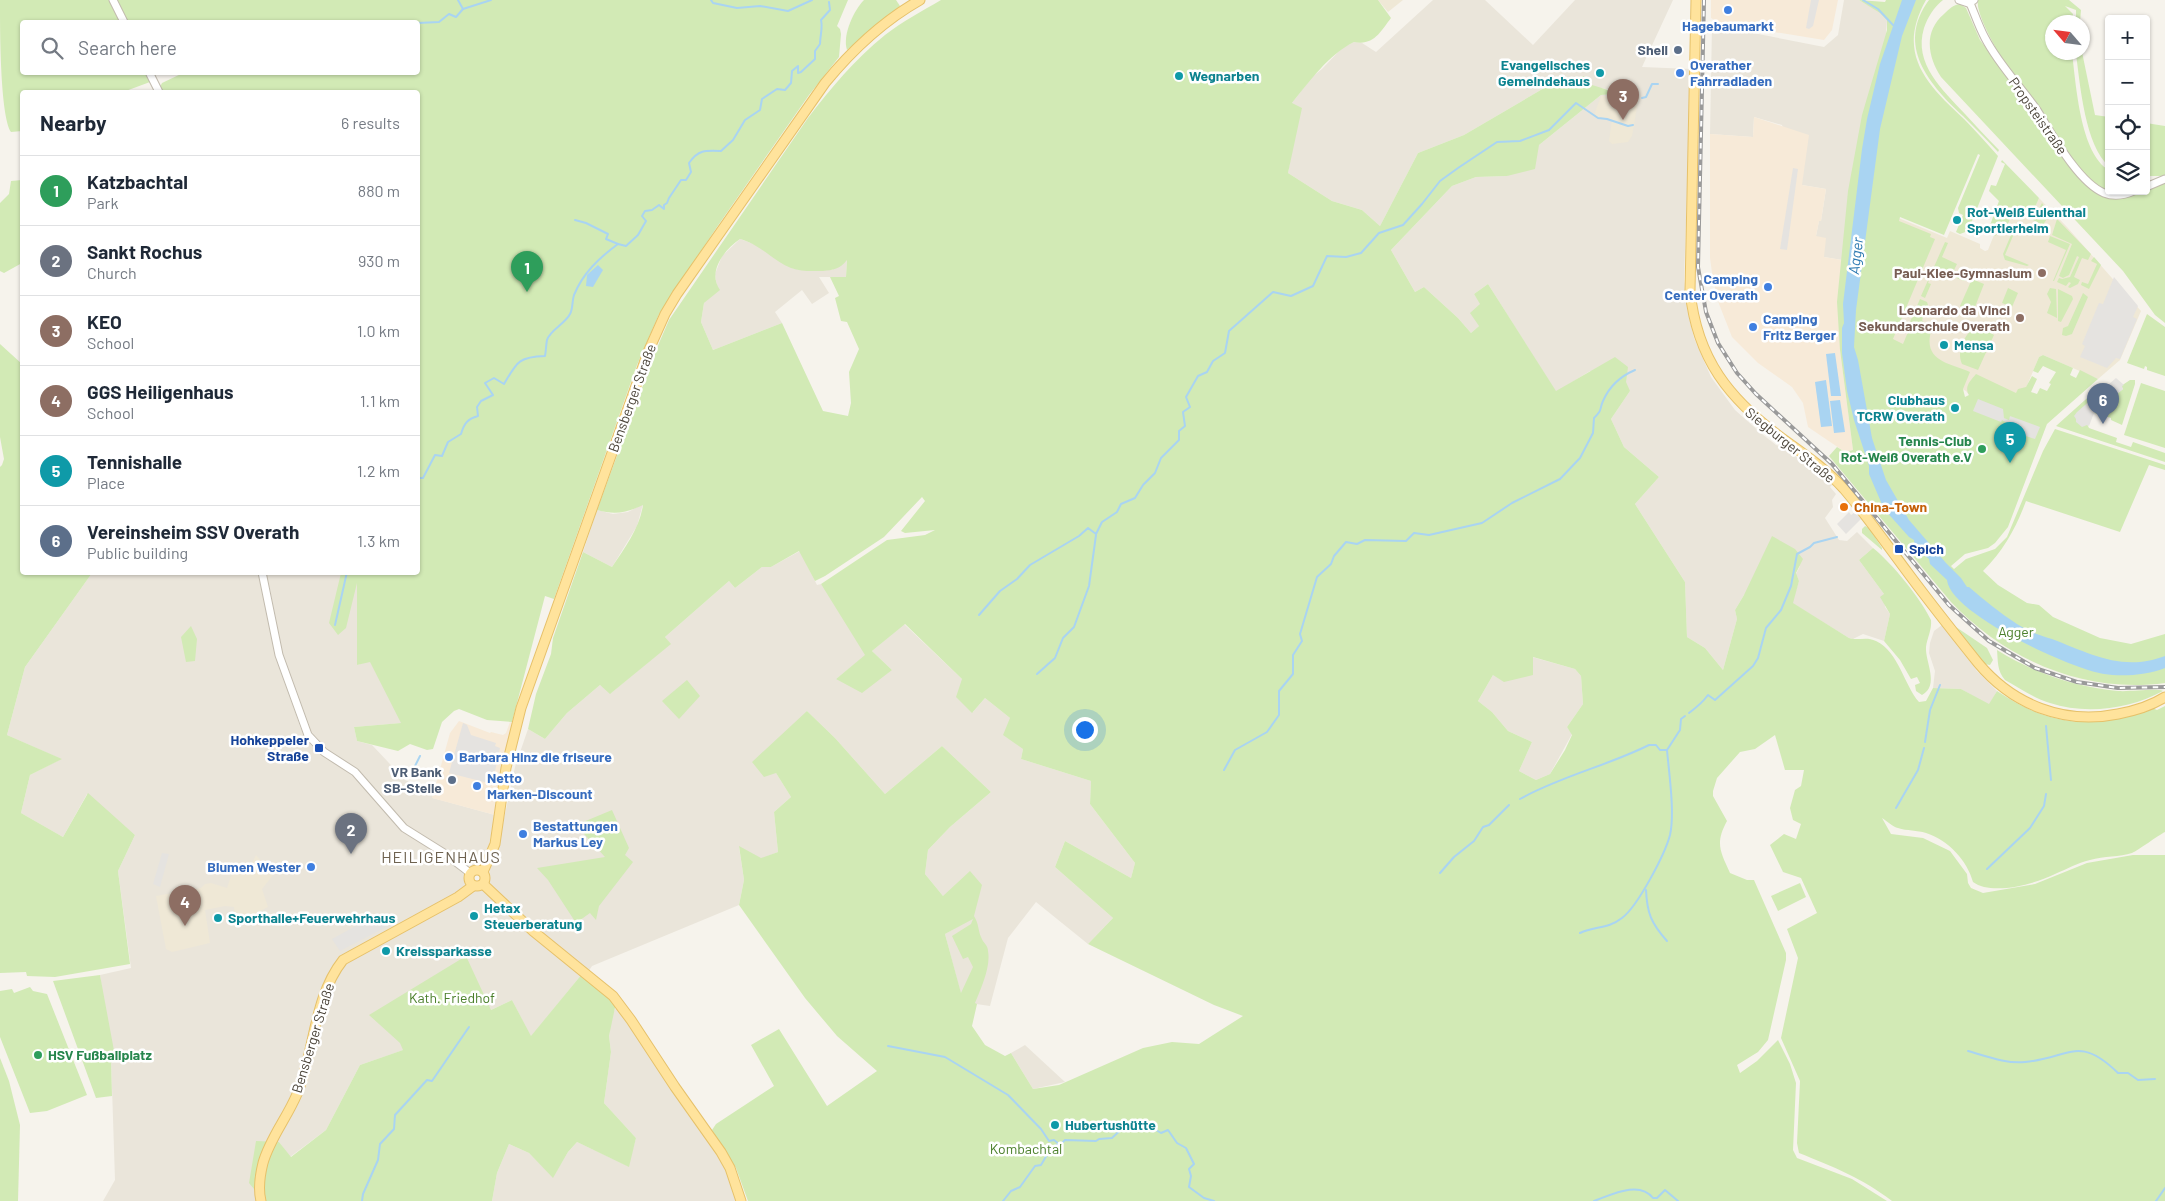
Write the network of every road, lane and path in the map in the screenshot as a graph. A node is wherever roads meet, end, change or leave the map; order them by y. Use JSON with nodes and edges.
{"nodes":[{"id":1,"x":113,"y":0,"type":"edge"},
{"id":2,"x":920,"y":0,"type":"edge"},
{"id":3,"x":1696,"y":0,"type":"edge"},
{"id":4,"x":1959,"y":0,"type":"edge"},
{"id":5,"x":1972,"y":1,"type":"edge"},
{"id":6,"x":123,"y":20,"type":"edge"},
{"id":7,"x":150,"y":75,"type":"edge"},
{"id":8,"x":158,"y":90,"type":"edge"},
{"id":9,"x":2165,"y":179,"type":"edge"},
{"id":10,"x":2150,"y":185,"type":"edge"},
{"id":11,"x":2105,"y":194,"type":"edge"},
{"id":12,"x":263,"y":575,"type":"edge"},
{"id":13,"x":2165,"y":697,"type":"edge"},
{"id":14,"x":483,"y":872,"type":"junction"},
{"id":15,"x":470,"y":873,"type":"junction"},
{"id":16,"x":483,"y":884,"type":"junction"},
{"id":17,"x":473,"y":886,"type":"junction"},
{"id":18,"x":261,"y":1201,"type":"edge"},
{"id":19,"x":742,"y":1201,"type":"edge"}],
"edges":[{"from":1,"to":6,"type":"street"},
{"from":2,"to":14,"type":"main road","name":"Bensberger Straße"},
{"from":3,"to":13,"type":"main road","name":"Siegburger Straße"},
{"from":4,"to":5,"type":"street","name":"Propsteistraße"},
{"from":5,"to":11,"type":"street","name":"Propsteistraße"},
{"from":7,"to":8,"type":"street"},
{"from":9,"to":10,"type":"street"},
{"from":12,"to":15,"type":"street"},
{"from":14,"to":15,"type":"main road"},
{"from":14,"to":16,"type":"main road"},
{"from":15,"to":17,"type":"main road"},
{"from":16,"to":17,"type":"main road"},
{"from":16,"to":19,"type":"main road"},
{"from":17,"to":18,"type":"main road","name":"Bensberger Straße"}]}
